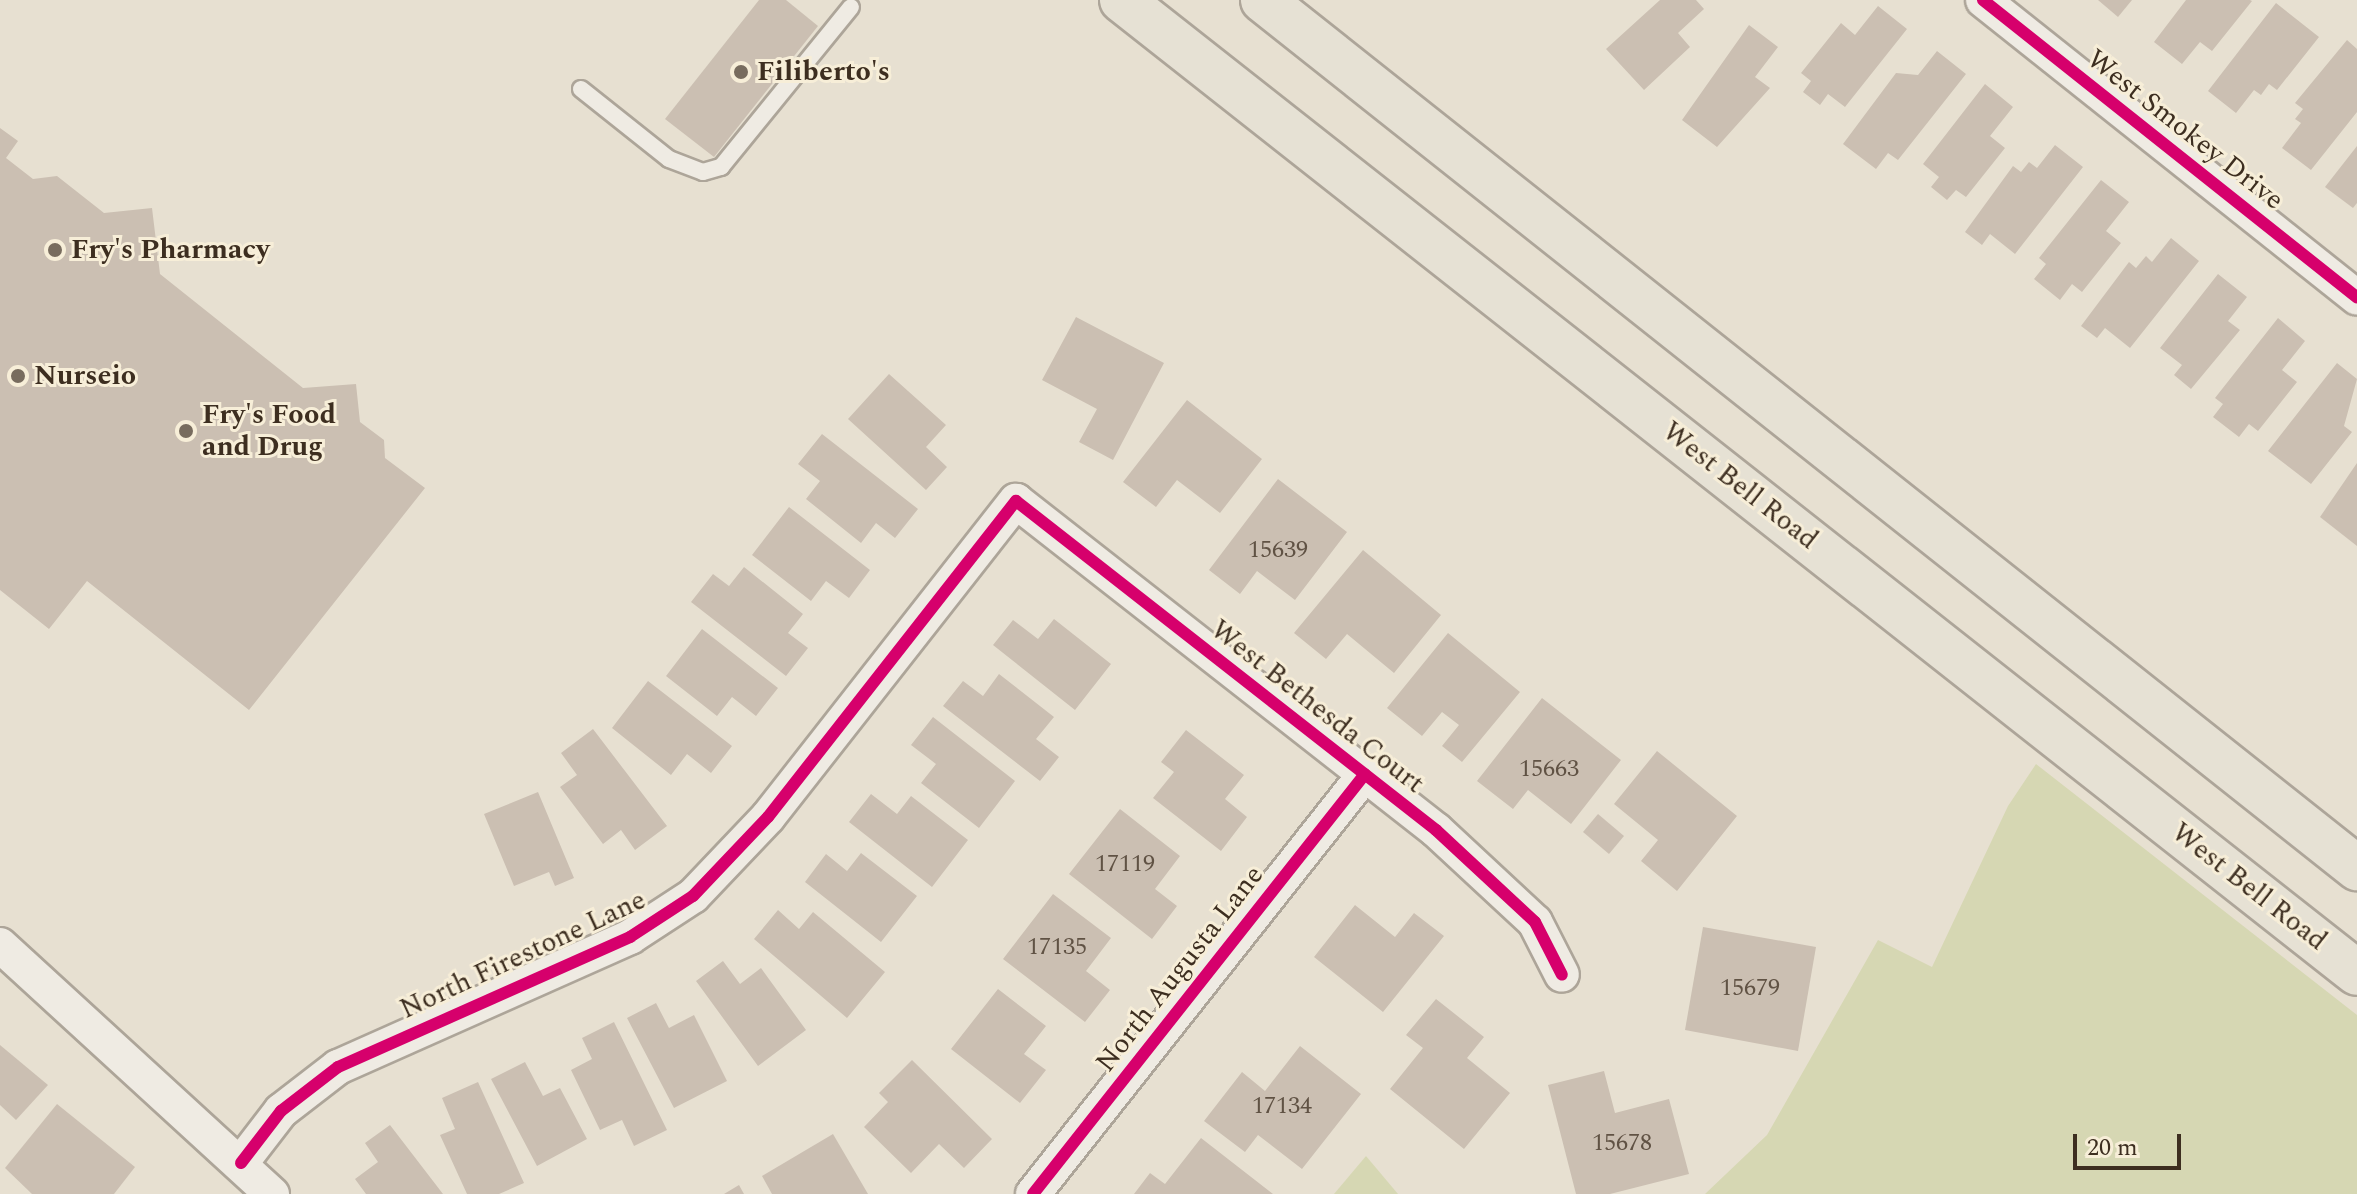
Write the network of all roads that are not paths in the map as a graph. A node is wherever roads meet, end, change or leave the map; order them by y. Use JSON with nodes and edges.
{"nodes":[{"id":1,"x":1122,"y":0,"type":"edge"},
{"id":2,"x":1263,"y":0,"type":"edge"},
{"id":3,"x":1983,"y":0,"type":"edge"},
{"id":4,"x":851,"y":7,"type":"dead end"},
{"id":5,"x":581,"y":89,"type":"dead end"},
{"id":6,"x":2357,"y":297,"type":"edge"},
{"id":7,"x":1016,"y":501,"type":"joint"},
{"id":8,"x":1365,"y":774,"type":"junction"},
{"id":9,"x":2357,"y":868,"type":"edge"},
{"id":10,"x":0,"y":945,"type":"edge"},
{"id":11,"x":2357,"y":973,"type":"edge"},
{"id":12,"x":1562,"y":975,"type":"dead end"},
{"id":13,"x":241,"y":1163,"type":"junction"},
{"id":14,"x":272,"y":1194,"type":"edge"},
{"id":15,"x":1033,"y":1194,"type":"edge"}],
"edges":[{"from":1,"to":11,"type":"main road","name":"West Bell Road"},
{"from":2,"to":9,"type":"main road"},
{"from":3,"to":6,"type":"street","name":"West Smokey Drive"},
{"from":4,"to":5,"type":"lane"},
{"from":7,"to":8,"type":"street","name":"West Bethesda Court"},
{"from":7,"to":13,"type":"street","name":"North Firestone Lane"},
{"from":8,"to":12,"type":"street","name":"West Bethesda Court"},
{"from":8,"to":15,"type":"street","name":"North Augusta Lane"},
{"from":10,"to":13,"type":"street"},
{"from":13,"to":14,"type":"street"}]}
